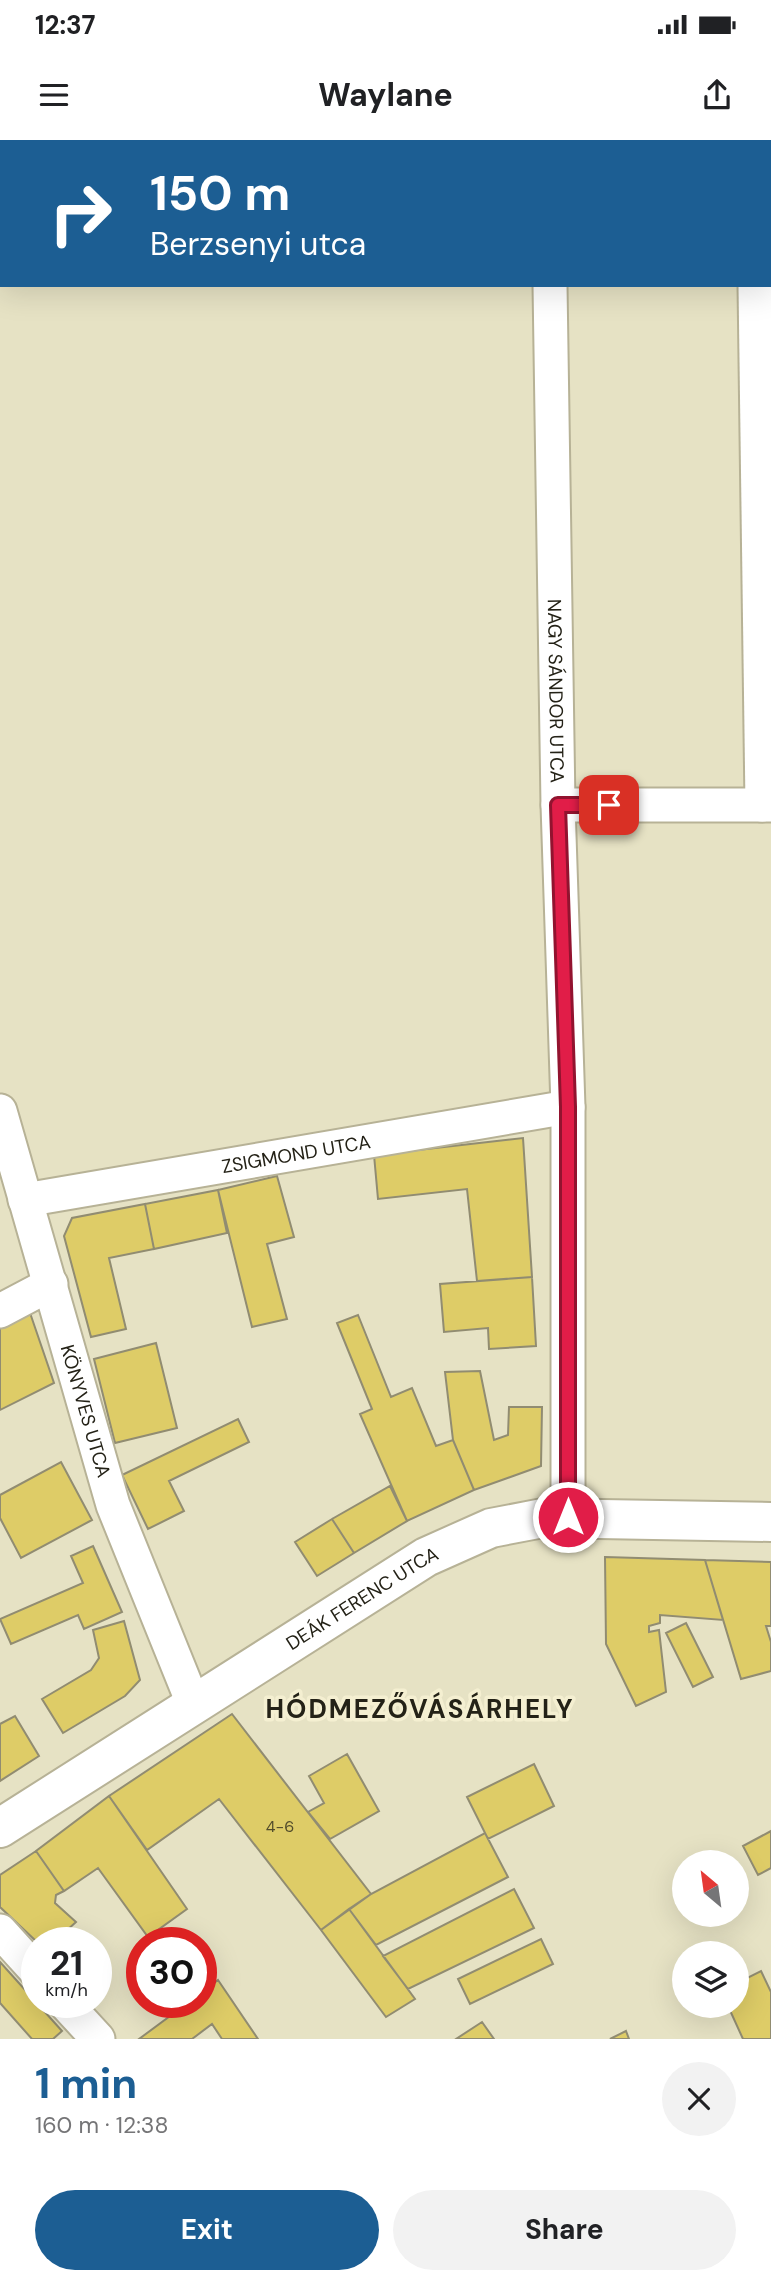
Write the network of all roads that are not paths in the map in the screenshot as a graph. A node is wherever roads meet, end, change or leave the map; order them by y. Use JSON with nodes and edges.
{"nodes":[{"id":1,"x":551,"y":287,"type":"edge"},
{"id":2,"x":755,"y":287,"type":"edge"},
{"id":3,"x":558,"y":805,"type":"junction"},
{"id":4,"x":767,"y":805,"type":"edge"},
{"id":5,"x":568,"y":1107,"type":"junction"},
{"id":6,"x":0,"y":1111,"type":"edge"},
{"id":7,"x":25,"y":1200,"type":"junction"},
{"id":8,"x":51,"y":1284,"type":"junction"},
{"id":9,"x":0,"y":1311,"type":"edge"},
{"id":10,"x":568,"y":1517,"type":"junction"},
{"id":11,"x":771,"y":1522,"type":"edge"},
{"id":12,"x":193,"y":1703,"type":"junction"},
{"id":13,"x":0,"y":1828,"type":"edge"},
{"id":14,"x":0,"y":1931,"type":"edge"},
{"id":15,"x":21,"y":1954,"type":"edge"},
{"id":16,"x":79,"y":2018,"type":"edge"},
{"id":17,"x":98,"y":2039,"type":"edge"}],
"edges":[{"from":1,"to":3,"type":"street","name":"NAGY SÁNDOR UTCA"},
{"from":2,"to":4,"type":"street"},
{"from":3,"to":4,"type":"street"},
{"from":3,"to":5,"type":"street","name":"NAGY SÁNDOR UTCA"},
{"from":5,"to":7,"type":"street","name":"ZSIGMOND UTCA"},
{"from":5,"to":10,"type":"street","name":"NAGY SÁNDOR UTCA"},
{"from":6,"to":7,"type":"street","name":"KÖNYVES UTCA"},
{"from":7,"to":8,"type":"street","name":"KÖNYVES UTCA"},
{"from":8,"to":9,"type":"street"},
{"from":8,"to":12,"type":"street","name":"KÖNYVES UTCA"},
{"from":10,"to":11,"type":"street","name":"DEÁK FERENC UTCA"},
{"from":10,"to":12,"type":"street","name":"DEÁK FERENC UTCA"},
{"from":12,"to":13,"type":"street","name":"DEÁK FERENC UTCA"},
{"from":14,"to":15,"type":"street"},
{"from":16,"to":17,"type":"street"}]}
